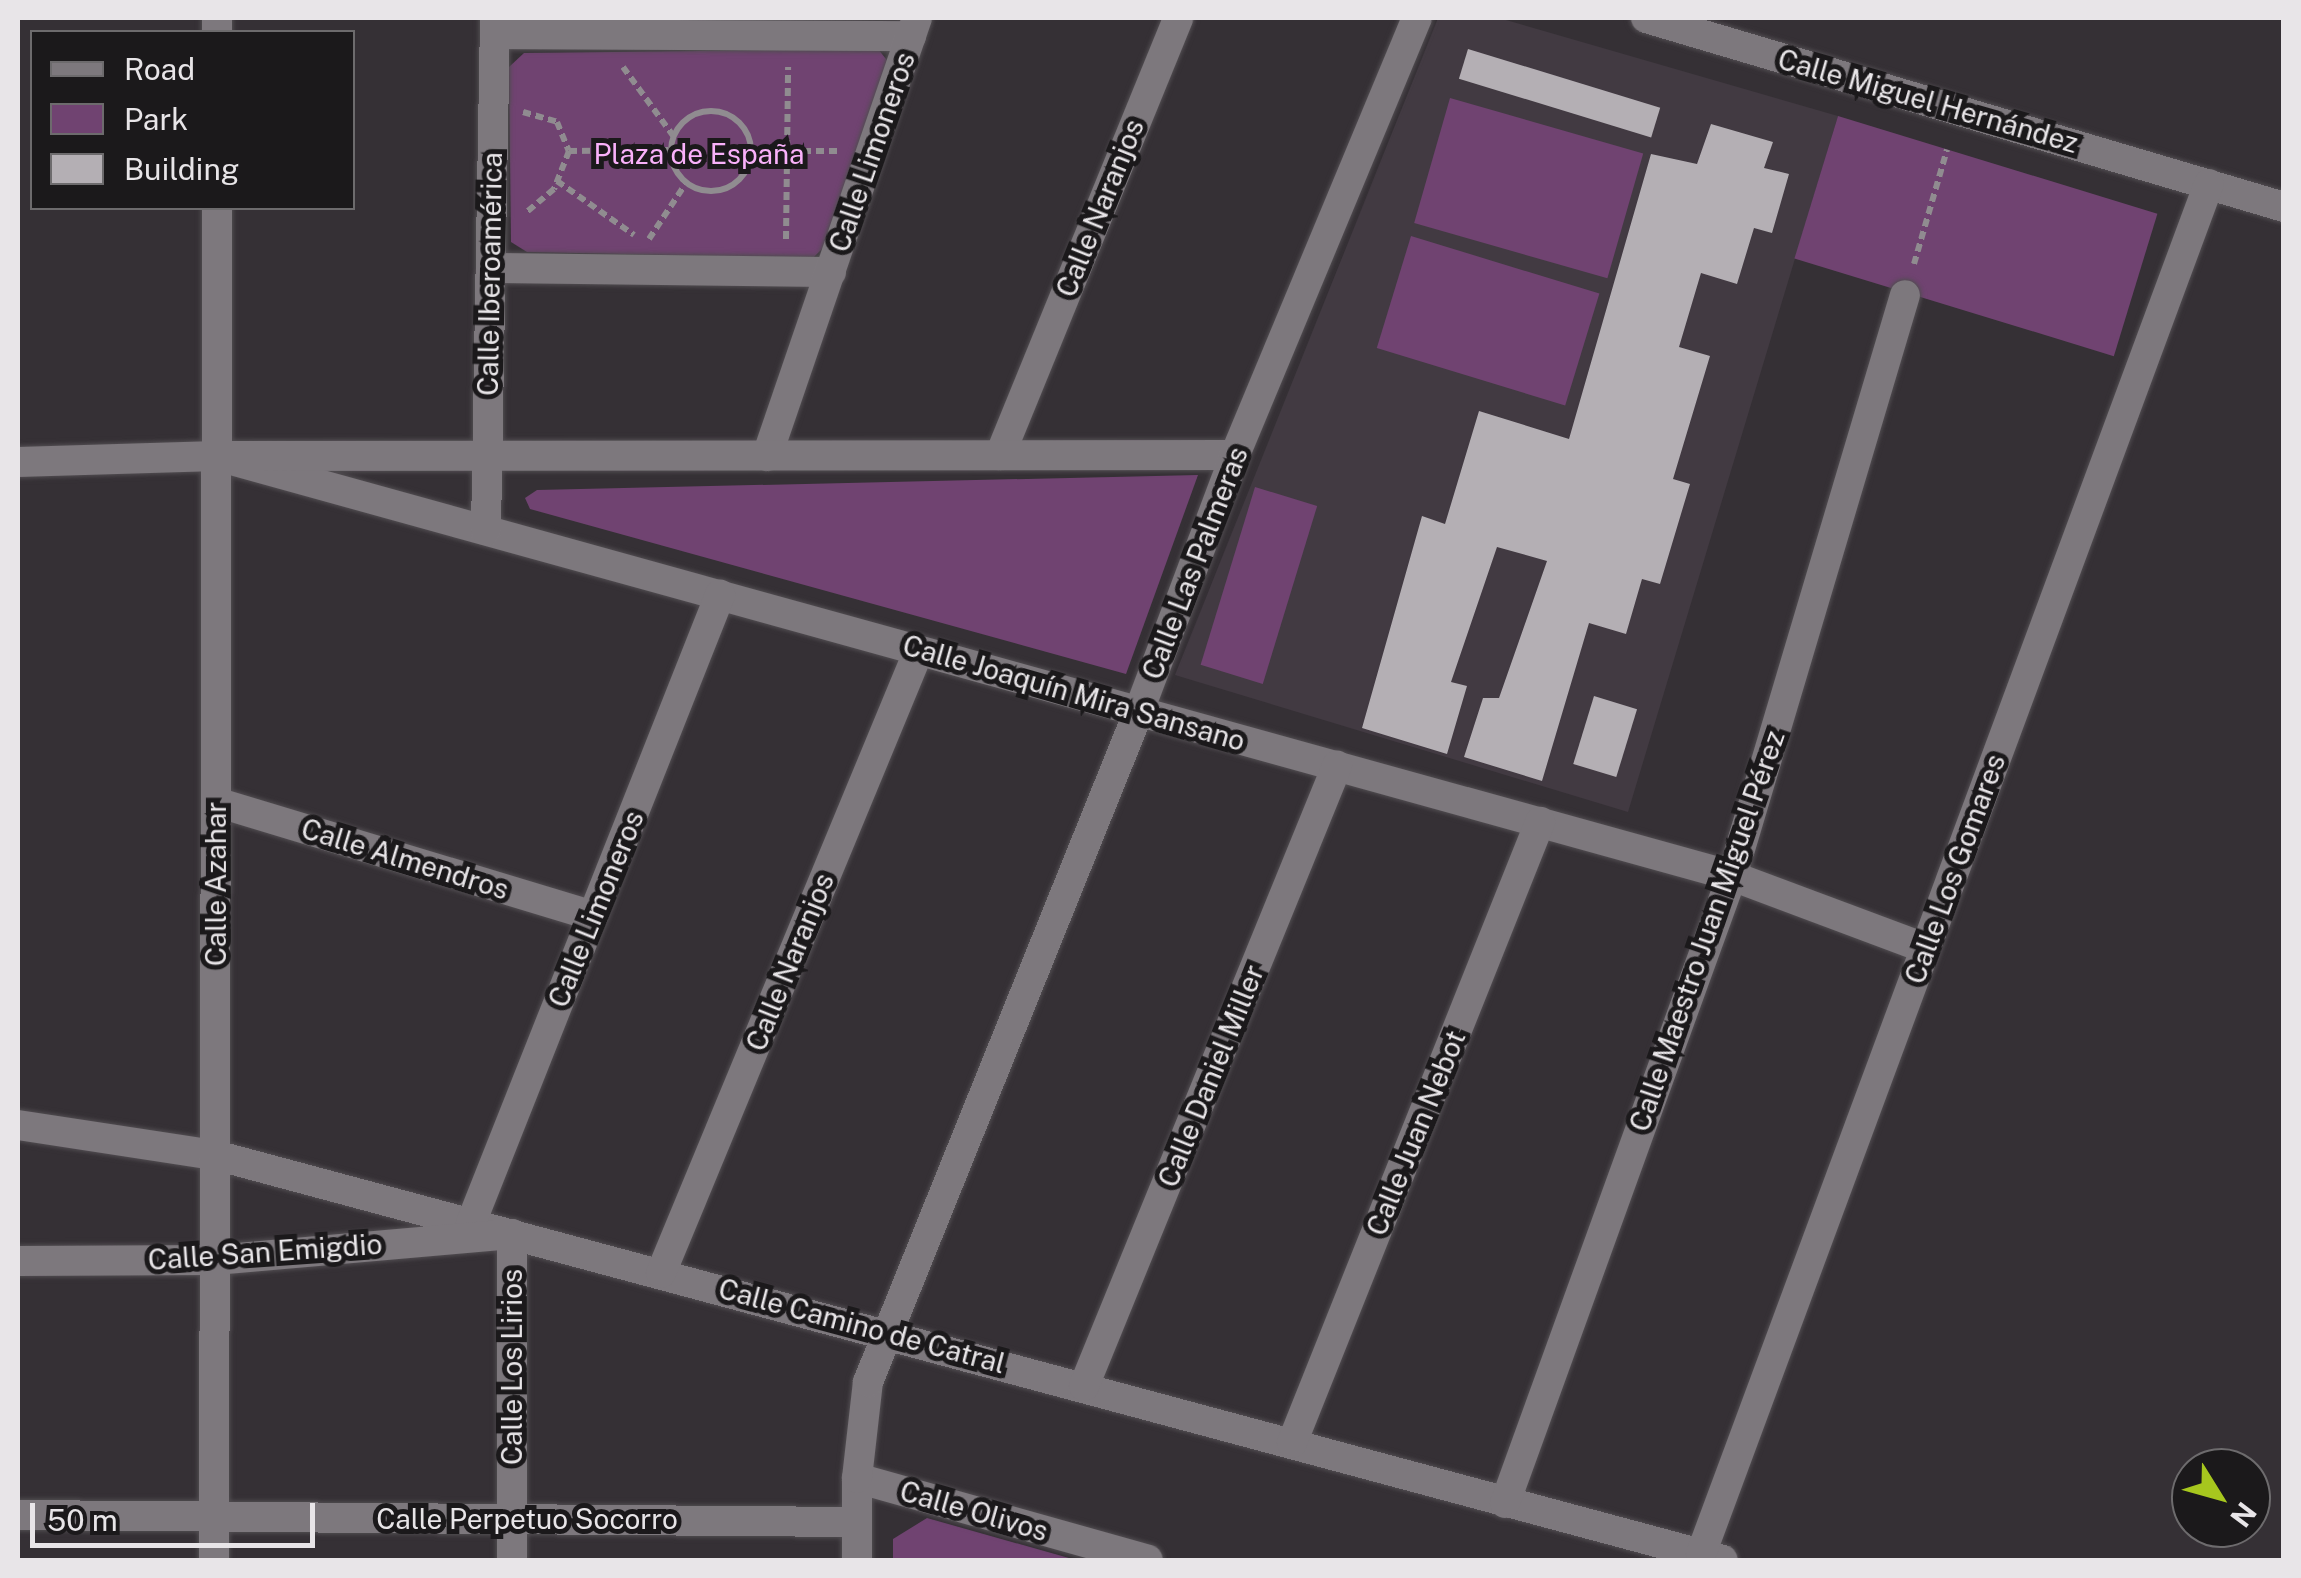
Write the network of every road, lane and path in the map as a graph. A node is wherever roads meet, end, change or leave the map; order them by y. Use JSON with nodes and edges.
{"nodes":[{"id":1,"x":1178,"y":18,"type":"edge"},
{"id":2,"x":1418,"y":18,"type":"edge"},
{"id":3,"x":1646,"y":18,"type":"edge"},
{"id":4,"x":495,"y":26,"type":"edge"},
{"id":5,"x":914,"y":27,"type":"edge"},
{"id":6,"x":598,"y":34,"type":"junction"},
{"id":7,"x":789,"y":36,"type":"junction"},
{"id":8,"x":493,"y":109,"type":"junction"},
{"id":9,"x":674,"y":137,"type":"junction"},
{"id":10,"x":670,"y":150,"type":"junction"},
{"id":11,"x":872,"y":150,"type":"junction"},
{"id":12,"x":1946,"y":150,"type":"dead end"},
{"id":13,"x":568,"y":151,"type":"junction"},
{"id":14,"x":751,"y":151,"type":"junction"},
{"id":15,"x":787,"y":152,"type":"junction"},
{"id":16,"x":558,"y":182,"type":"junction"},
{"id":17,"x":686,"y":183,"type":"junction"},
{"id":18,"x":2209,"y":184,"type":"junction"},
{"id":19,"x":2284,"y":207,"type":"edge"},
{"id":20,"x":217,"y":210,"type":"edge"},
{"id":21,"x":492,"y":228,"type":"junction"},
{"id":22,"x":490,"y":268,"type":"junction"},
{"id":23,"x":786,"y":271,"type":"junction"},
{"id":24,"x":831,"y":272,"type":"junction"},
{"id":25,"x":1905,"y":295,"type":"joint"},
{"id":26,"x":487,"y":455,"type":"junction"},
{"id":27,"x":1000,"y":455,"type":"junction"},
{"id":28,"x":1235,"y":455,"type":"junction"},
{"id":29,"x":216,"y":456,"type":"junction"},
{"id":30,"x":767,"y":456,"type":"junction"},
{"id":31,"x":18,"y":462,"type":"edge"},
{"id":32,"x":486,"y":530,"type":"junction"},
{"id":33,"x":720,"y":595,"type":"junction"},
{"id":34,"x":918,"y":650,"type":"junction"},
{"id":35,"x":1139,"y":712,"type":"junction"},
{"id":36,"x":1337,"y":766,"type":"junction"},
{"id":37,"x":216,"y":802,"type":"junction"},
{"id":38,"x":1540,"y":822,"type":"junction"},
{"id":39,"x":1732,"y":876,"type":"junction"},
{"id":40,"x":593,"y":916,"type":"junction"},
{"id":41,"x":1926,"y":948,"type":"junction"},
{"id":42,"x":18,"y":1124,"type":"edge"},
{"id":43,"x":215,"y":1155,"type":"junction"},
{"id":44,"x":471,"y":1223,"type":"junction"},
{"id":45,"x":512,"y":1234,"type":"junction"},
{"id":46,"x":18,"y":1260,"type":"edge"},
{"id":47,"x":215,"y":1260,"type":"junction"},
{"id":48,"x":661,"y":1273,"type":"junction"},
{"id":49,"x":887,"y":1332,"type":"junction"},
{"id":50,"x":1084,"y":1386,"type":"junction"},
{"id":51,"x":1292,"y":1443,"type":"junction"},
{"id":52,"x":857,"y":1478,"type":"junction"},
{"id":53,"x":1505,"y":1503,"type":"junction"},
{"id":54,"x":18,"y":1516,"type":"edge"},
{"id":55,"x":214,"y":1517,"type":"junction"},
{"id":56,"x":512,"y":1519,"type":"junction"},
{"id":57,"x":857,"y":1522,"type":"junction"},
{"id":58,"x":1712,"y":1557,"type":"edge"},
{"id":59,"x":214,"y":1560,"type":"edge"},
{"id":60,"x":512,"y":1560,"type":"edge"},
{"id":61,"x":857,"y":1560,"type":"edge"},
{"id":62,"x":1148,"y":1560,"type":"edge"}],
"edges":[{"from":1,"to":27,"type":"street","name":"Calle Naranjos"},
{"from":2,"to":28,"type":"street","name":"Calle Las Palmeras"},
{"from":3,"to":18,"type":"street","name":"Calle Miguel Hernández"},
{"from":4,"to":6,"type":"street"},
{"from":4,"to":8,"type":"street","name":"Calle Iberoamérica"},
{"from":5,"to":7,"type":"street"},
{"from":5,"to":11,"type":"street","name":"Calle Limoneros"},
{"from":6,"to":7,"type":"street"},
{"from":6,"to":9,"type":"path"},
{"from":7,"to":15,"type":"path"},
{"from":8,"to":13,"type":"path"},
{"from":8,"to":21,"type":"street","name":"Calle Iberoamérica"},
{"from":9,"to":10,"type":"path"},
{"from":9,"to":14,"type":"path"},
{"from":10,"to":13,"type":"path"},
{"from":10,"to":17,"type":"path"},
{"from":11,"to":15,"type":"path"},
{"from":11,"to":24,"type":"street","name":"Calle Limoneros"},
{"from":12,"to":25,"type":"path"},
{"from":13,"to":16,"type":"path"},
{"from":14,"to":15,"type":"path"},
{"from":14,"to":17,"type":"path"},
{"from":15,"to":23,"type":"path"},
{"from":16,"to":17,"type":"path"},
{"from":16,"to":21,"type":"path"},
{"from":18,"to":19,"type":"street","name":"Calle Miguel Hernández"},
{"from":18,"to":41,"type":"street","name":"Calle Los Gomares"},
{"from":20,"to":29,"type":"street","name":"Calle Azahar"},
{"from":21,"to":22,"type":"street","name":"Calle Iberoamérica"},
{"from":22,"to":23,"type":"street"},
{"from":22,"to":26,"type":"street","name":"Calle Iberoamérica"},
{"from":23,"to":24,"type":"street"},
{"from":24,"to":30,"type":"street","name":"Calle Limoneros"},
{"from":25,"to":39,"type":"street","name":"Calle Maestro Juan Miguel Pérez"},
{"from":26,"to":29,"type":"street"},
{"from":26,"to":30,"type":"street"},
{"from":26,"to":32,"type":"street","name":"Calle Iberoamérica"},
{"from":27,"to":28,"type":"street"},
{"from":27,"to":30,"type":"street"},
{"from":28,"to":35,"type":"street","name":"Calle Las Palmeras"},
{"from":29,"to":31,"type":"street"},
{"from":29,"to":32,"type":"street","name":"Calle Joaquín Mira Sansano"},
{"from":29,"to":37,"type":"street","name":"Calle Azahar"},
{"from":32,"to":33,"type":"street","name":"Calle Joaquín Mira Sansano"},
{"from":33,"to":34,"type":"street","name":"Calle Joaquín Mira Sansano"},
{"from":33,"to":40,"type":"street","name":"Calle Limoneros"},
{"from":34,"to":35,"type":"street","name":"Calle Joaquín Mira Sansano"},
{"from":34,"to":48,"type":"street","name":"Calle Naranjos"},
{"from":35,"to":36,"type":"street","name":"Calle Joaquín Mira Sansano"},
{"from":35,"to":49,"type":"street","name":"Calle Las Palmeras"},
{"from":36,"to":38,"type":"street","name":"Calle Joaquín Mira Sansano"},
{"from":36,"to":50,"type":"street","name":"Calle Daniel Miller"},
{"from":37,"to":40,"type":"street","name":"Calle Almendros"},
{"from":37,"to":43,"type":"street","name":"Calle Azahar"},
{"from":38,"to":39,"type":"street","name":"Calle Joaquín Mira Sansano"},
{"from":38,"to":51,"type":"street","name":"Calle Juan Nebot"},
{"from":39,"to":41,"type":"street","name":"Calle Joaquín Mira Sansano"},
{"from":39,"to":53,"type":"street","name":"Calle Maestro Juan Miguel Pérez"},
{"from":40,"to":44,"type":"street","name":"Calle Limoneros"},
{"from":41,"to":58,"type":"street","name":"Calle Los Gomares"},
{"from":42,"to":43,"type":"street","name":"Calle Camino de Catral"},
{"from":43,"to":44,"type":"street","name":"Calle Camino de Catral"},
{"from":43,"to":47,"type":"street","name":"Calle Azahar"},
{"from":44,"to":45,"type":"street","name":"Calle Camino de Catral"},
{"from":45,"to":47,"type":"street","name":"Calle San Emigdio"},
{"from":45,"to":48,"type":"street","name":"Calle Camino de Catral"},
{"from":45,"to":56,"type":"street","name":"Calle Los Lirios"},
{"from":46,"to":47,"type":"street","name":"Calle San Emigdio"},
{"from":47,"to":55,"type":"street","name":"Calle Azahar"},
{"from":48,"to":49,"type":"street","name":"Calle Camino de Catral"},
{"from":49,"to":50,"type":"street","name":"Calle Camino de Catral"},
{"from":49,"to":52,"type":"street","name":"Calle Las Palmeras"},
{"from":50,"to":51,"type":"street","name":"Calle Camino de Catral"},
{"from":51,"to":53,"type":"street","name":"Calle Camino de Catral"},
{"from":52,"to":57,"type":"street","name":"Calle Las Palmeras"},
{"from":52,"to":62,"type":"street","name":"Calle Olivos"},
{"from":53,"to":58,"type":"street","name":"Calle Camino de Catral"},
{"from":54,"to":55,"type":"street","name":"Calle Perpetuo Socorro"},
{"from":55,"to":56,"type":"street","name":"Calle Perpetuo Socorro"},
{"from":55,"to":59,"type":"street","name":"Calle Azahar"},
{"from":56,"to":57,"type":"street","name":"Calle Perpetuo Socorro"},
{"from":56,"to":60,"type":"street","name":"Calle Los Lirios"},
{"from":57,"to":61,"type":"street","name":"Calle Las Palmeras"}]}
